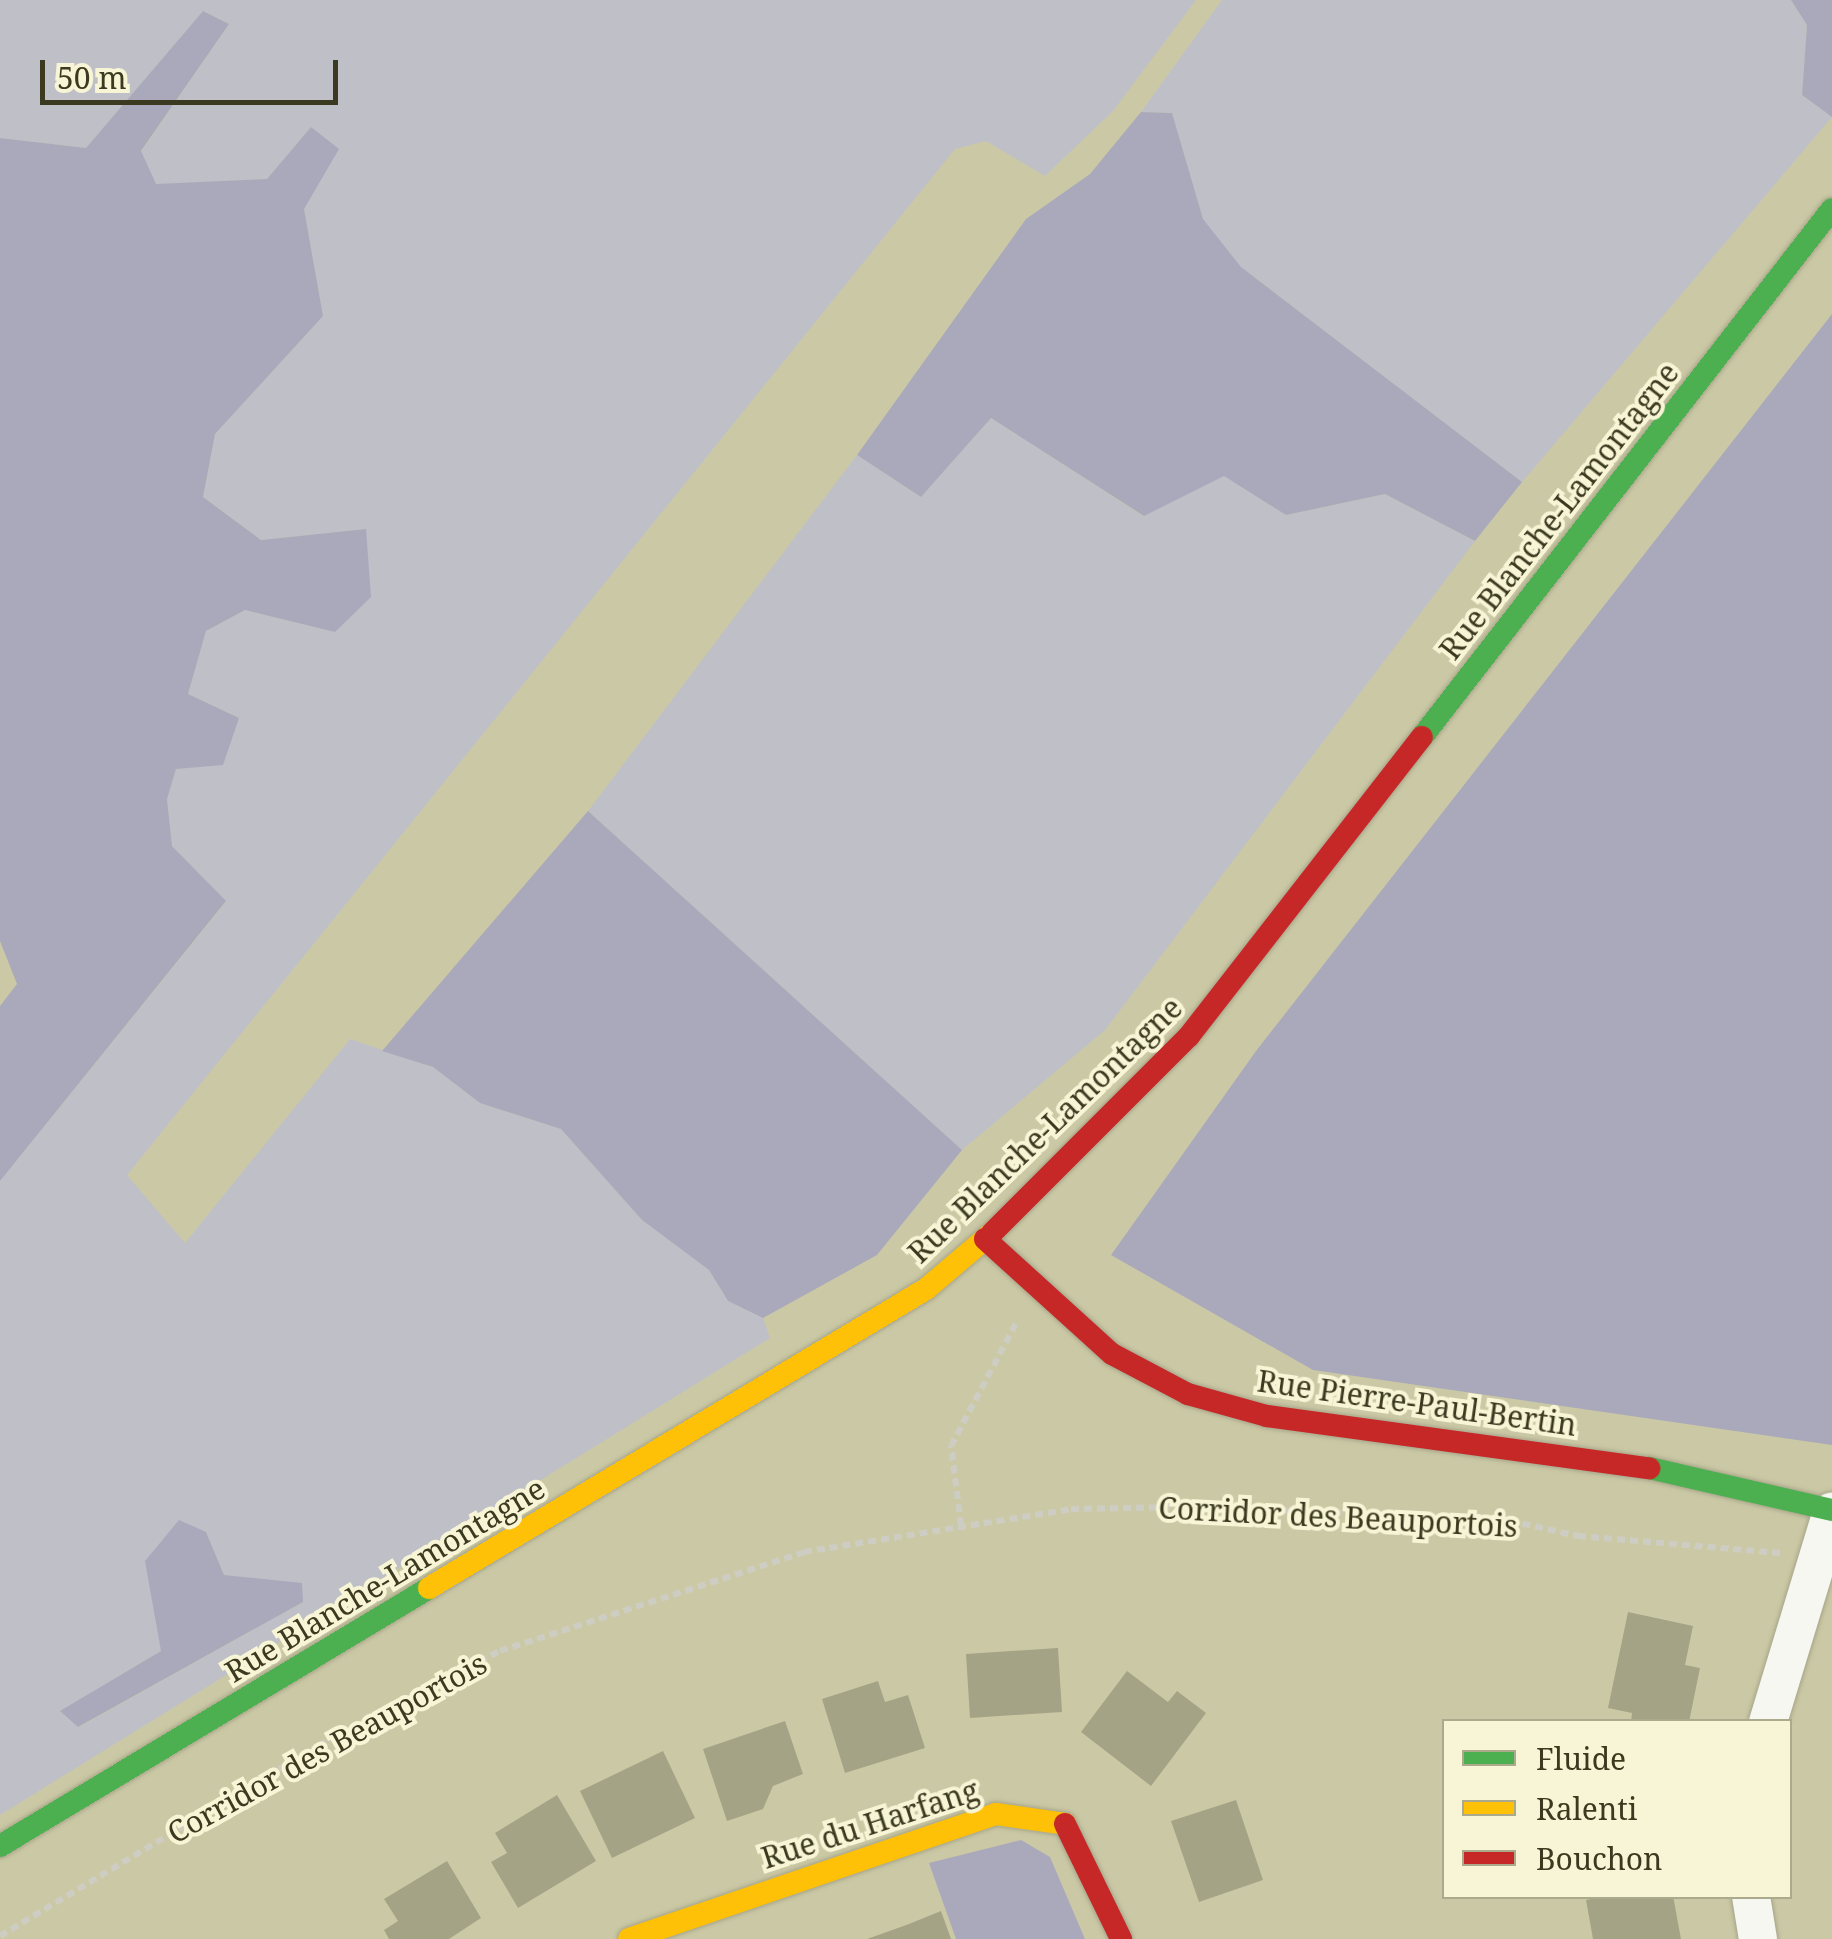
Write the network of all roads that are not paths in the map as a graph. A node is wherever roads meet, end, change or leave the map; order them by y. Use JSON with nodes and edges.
{"nodes":[{"id":1,"x":1832,"y":209,"type":"edge"},
{"id":2,"x":985,"y":1239,"type":"junction"},
{"id":3,"x":1832,"y":1510,"type":"edge"},
{"id":4,"x":1769,"y":1719,"type":"edge"},
{"id":5,"x":0,"y":1846,"type":"edge"},
{"id":6,"x":1751,"y":1899,"type":"edge"},
{"id":7,"x":630,"y":1939,"type":"edge"},
{"id":8,"x":1121,"y":1939,"type":"edge"},
{"id":9,"x":1758,"y":1939,"type":"edge"}],
"edges":[{"from":1,"to":2,"type":"street","name":"Rue Blanche-Lamontagne"},
{"from":2,"to":3,"type":"street","name":"Rue Pierre-Paul-Bertin"},
{"from":2,"to":5,"type":"street","name":"Rue Blanche-Lamontagne"},
{"from":3,"to":4,"type":"street"},
{"from":6,"to":9,"type":"street"},
{"from":7,"to":8,"type":"street","name":"Rue du Harfang"}]}
